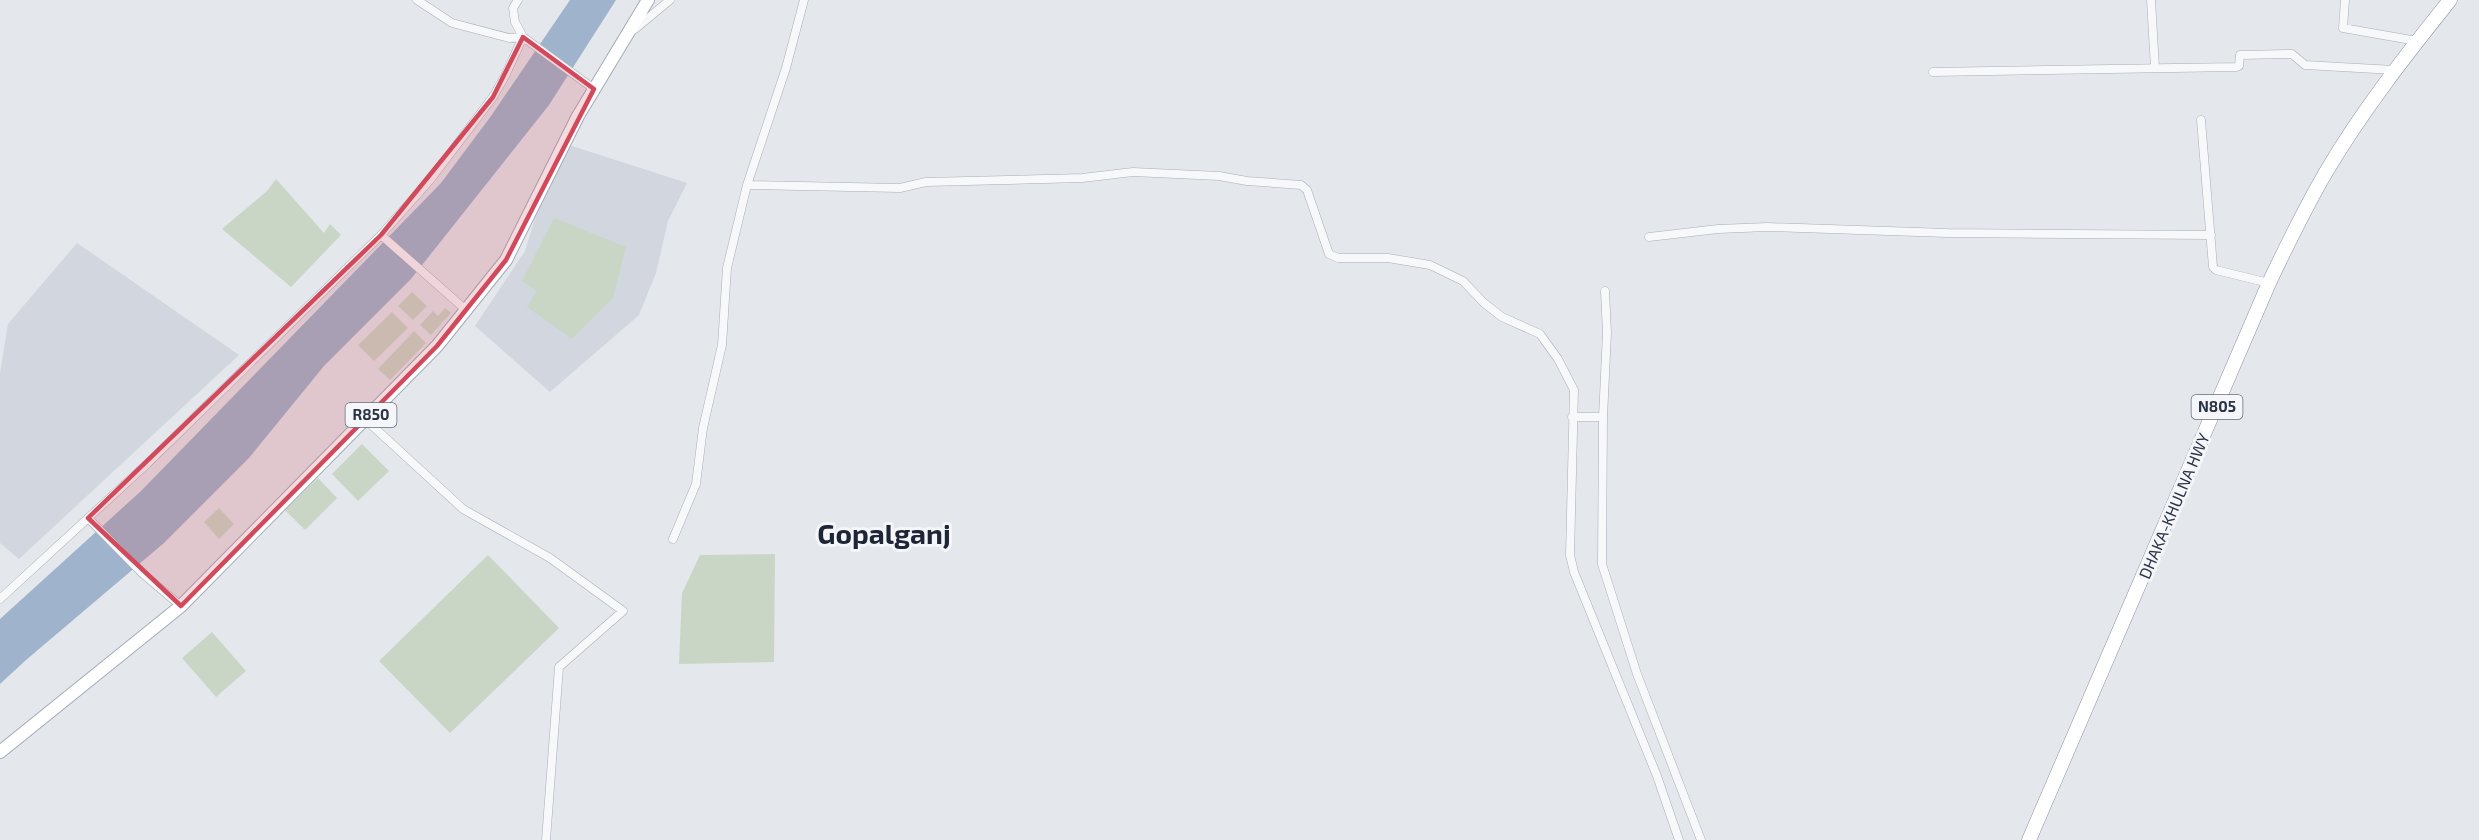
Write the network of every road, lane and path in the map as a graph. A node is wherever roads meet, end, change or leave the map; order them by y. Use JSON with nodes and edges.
{"nodes":[{"id":1,"x":417,"y":0,"type":"edge"},
{"id":2,"x":518,"y":0,"type":"edge"},
{"id":3,"x":648,"y":0,"type":"edge"},
{"id":4,"x":670,"y":0,"type":"edge"},
{"id":5,"x":804,"y":0,"type":"edge"},
{"id":6,"x":2151,"y":0,"type":"edge"},
{"id":7,"x":2345,"y":0,"type":"edge"},
{"id":8,"x":2450,"y":0,"type":"edge"},
{"id":9,"x":627,"y":36,"type":"junction"},
{"id":10,"x":526,"y":40,"type":"junction"},
{"id":11,"x":2417,"y":41,"type":"junction"},
{"id":12,"x":2156,"y":68,"type":"junction"},
{"id":13,"x":2394,"y":70,"type":"junction"},
{"id":14,"x":1933,"y":72,"type":"dead end"},
{"id":15,"x":594,"y":89,"type":"junction"},
{"id":16,"x":2201,"y":120,"type":"dead end"},
{"id":17,"x":747,"y":185,"type":"junction"},
{"id":18,"x":2211,"y":234,"type":"junction"},
{"id":19,"x":381,"y":235,"type":"junction"},
{"id":20,"x":1649,"y":237,"type":"dead end"},
{"id":21,"x":2269,"y":283,"type":"junction"},
{"id":22,"x":1605,"y":291,"type":"dead end"},
{"id":23,"x":466,"y":310,"type":"junction"},
{"id":24,"x":1575,"y":417,"type":"junction"},
{"id":25,"x":1601,"y":417,"type":"junction"},
{"id":26,"x":366,"y":420,"type":"junction"},
{"id":27,"x":88,"y":518,"type":"junction"},
{"id":28,"x":673,"y":539,"type":"dead end"},
{"id":29,"x":0,"y":599,"type":"edge"},
{"id":30,"x":181,"y":606,"type":"junction"},
{"id":31,"x":0,"y":752,"type":"edge"},
{"id":32,"x":546,"y":840,"type":"edge"},
{"id":33,"x":1679,"y":840,"type":"edge"},
{"id":34,"x":1701,"y":840,"type":"edge"},
{"id":35,"x":2029,"y":840,"type":"edge"}],
"edges":[{"from":1,"to":10,"type":"street"},
{"from":2,"to":10,"type":"street"},
{"from":3,"to":9,"type":"main road","number":"R850"},
{"from":4,"to":9,"type":"street"},
{"from":5,"to":17,"type":"street"},
{"from":6,"to":12,"type":"street"},
{"from":7,"to":11,"type":"street"},
{"from":8,"to":11,"type":"highway","name":"DHAKA-KHULNA HWY","number":"N805"},
{"from":9,"to":15,"type":"main road","number":"R850"},
{"from":10,"to":15,"type":"street"},
{"from":10,"to":19,"type":"street"},
{"from":11,"to":13,"type":"highway","name":"DHAKA-KHULNA HWY","number":"N805"},
{"from":12,"to":13,"type":"street"},
{"from":12,"to":14,"type":"street"},
{"from":13,"to":21,"type":"highway","name":"DHAKA-KHULNA HWY","number":"N805"},
{"from":15,"to":23,"type":"main road","number":"R850"},
{"from":16,"to":18,"type":"street"},
{"from":17,"to":24,"type":"street"},
{"from":17,"to":28,"type":"street"},
{"from":18,"to":20,"type":"street"},
{"from":18,"to":21,"type":"street"},
{"from":19,"to":23,"type":"street"},
{"from":19,"to":27,"type":"street"},
{"from":21,"to":35,"type":"highway","name":"DHAKA-KHULNA HWY","number":"N805"},
{"from":22,"to":25,"type":"street"},
{"from":23,"to":26,"type":"main road","number":"R850"},
{"from":24,"to":25,"type":"street"},
{"from":24,"to":33,"type":"street"},
{"from":25,"to":34,"type":"street"},
{"from":26,"to":30,"type":"main road","number":"R850"},
{"from":26,"to":32,"type":"street"},
{"from":27,"to":29,"type":"street"},
{"from":27,"to":30,"type":"street"},
{"from":30,"to":31,"type":"main road","number":"R850"}]}
